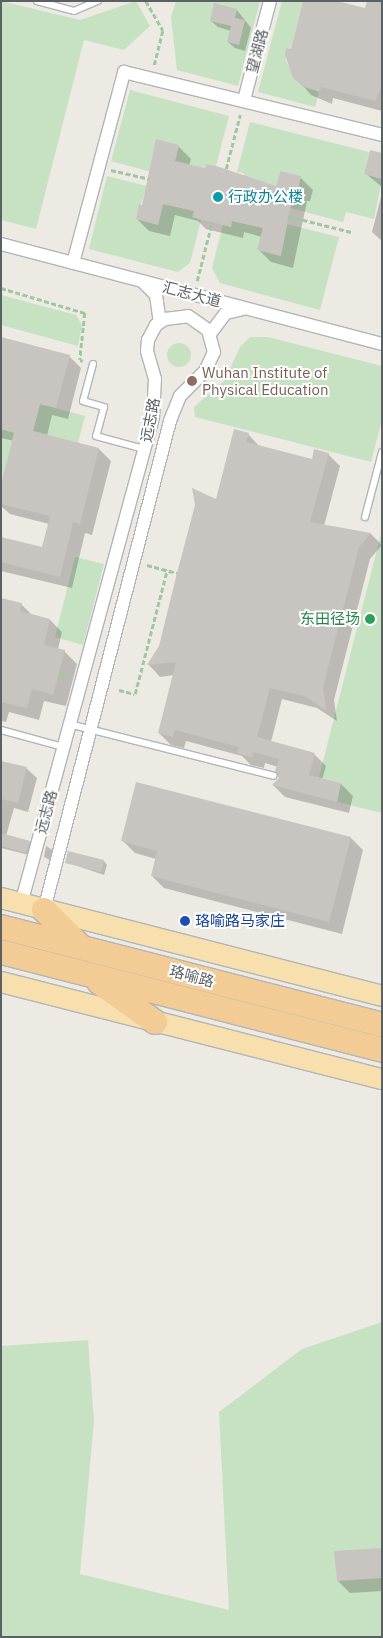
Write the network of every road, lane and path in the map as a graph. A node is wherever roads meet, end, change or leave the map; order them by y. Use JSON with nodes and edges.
{"nodes":[{"id":1,"x":36,"y":1,"type":"edge"},
{"id":2,"x":98,"y":1,"type":"edge"},
{"id":3,"x":146,"y":1,"type":"edge"},
{"id":4,"x":270,"y":1,"type":"edge"},
{"id":5,"x":151,"y":77,"type":"junction"},
{"id":6,"x":244,"y":100,"type":"junction"},
{"id":7,"x":382,"y":135,"type":"edge"},
{"id":8,"x":98,"y":166,"type":"junction"},
{"id":9,"x":226,"y":169,"type":"dead end"},
{"id":10,"x":149,"y":179,"type":"dead end"},
{"id":11,"x":288,"y":216,"type":"dead end"},
{"id":12,"x":212,"y":222,"type":"dead end"},
{"id":13,"x":352,"y":232,"type":"dead end"},
{"id":14,"x":1,"y":244,"type":"edge"},
{"id":15,"x":72,"y":263,"type":"junction"},
{"id":16,"x":138,"y":280,"type":"junction"},
{"id":17,"x":1,"y":288,"type":"edge"},
{"id":18,"x":194,"y":294,"type":"junction"},
{"id":19,"x":250,"y":310,"type":"junction"},
{"id":20,"x":160,"y":322,"type":"junction"},
{"id":21,"x":210,"y":334,"type":"junction"},
{"id":22,"x":382,"y":344,"type":"edge"},
{"id":23,"x":93,"y":364,"type":"joint"},
{"id":24,"x":144,"y":449,"type":"junction"},
{"id":25,"x":382,"y":452,"type":"edge"},
{"id":26,"x":365,"y":517,"type":"dead end"},
{"id":27,"x":134,"y":561,"type":"junction"},
{"id":28,"x":167,"y":570,"type":"junction"},
{"id":29,"x":177,"y":573,"type":"dead end"},
{"id":30,"x":59,"y":675,"type":"dead end"},
{"id":31,"x":70,"y":678,"type":"dead end"},
{"id":32,"x":119,"y":690,"type":"dead end"},
{"id":33,"x":70,"y":724,"type":"junction"},
{"id":34,"x":1,"y":730,"type":"edge"},
{"id":35,"x":90,"y":730,"type":"junction"},
{"id":36,"x":63,"y":747,"type":"junction"},
{"id":37,"x":274,"y":776,"type":"dead end"},
{"id":38,"x":1,"y":898,"type":"edge"},
{"id":39,"x":21,"y":904,"type":"junction"},
{"id":40,"x":44,"y":910,"type":"junction"},
{"id":41,"x":1,"y":927,"type":"edge"},
{"id":42,"x":81,"y":947,"type":"junction"},
{"id":43,"x":1,"y":952,"type":"edge"},
{"id":44,"x":88,"y":974,"type":"junction"},
{"id":45,"x":1,"y":982,"type":"edge"},
{"id":46,"x":382,"y":996,"type":"edge"},
{"id":47,"x":155,"y":1022,"type":"junction"},
{"id":48,"x":382,"y":1025,"type":"edge"},
{"id":49,"x":382,"y":1050,"type":"edge"},
{"id":50,"x":382,"y":1079,"type":"edge"}],
"edges":[{"from":1,"to":2,"type":"lane"},
{"from":3,"to":5,"type":"path"},
{"from":4,"to":6,"type":"street","name":"望湖路"},
{"from":5,"to":6,"type":"street"},
{"from":5,"to":8,"type":"street"},
{"from":6,"to":7,"type":"street"},
{"from":6,"to":9,"type":"path"},
{"from":8,"to":10,"type":"path"},
{"from":8,"to":15,"type":"street"},
{"from":11,"to":13,"type":"path"},
{"from":12,"to":18,"type":"path"},
{"from":14,"to":15,"type":"street","name":"汇志大道"},
{"from":15,"to":16,"type":"street","name":"汇志大道"},
{"from":16,"to":18,"type":"street","name":"汇志大道"},
{"from":16,"to":20,"type":"street"},
{"from":17,"to":23,"type":"path"},
{"from":18,"to":19,"type":"street","name":"汇志大道"},
{"from":19,"to":21,"type":"street"},
{"from":19,"to":22,"type":"street","name":"汇志大道"},
{"from":20,"to":21,"type":"street"},
{"from":20,"to":24,"type":"street","name":"远志路"},
{"from":21,"to":27,"type":"street","name":"远志路"},
{"from":23,"to":24,"type":"lane"},
{"from":24,"to":33,"type":"street","name":"远志路"},
{"from":25,"to":26,"type":"lane"},
{"from":27,"to":28,"type":"path"},
{"from":27,"to":35,"type":"street","name":"远志路"},
{"from":28,"to":29,"type":"path"},
{"from":28,"to":32,"type":"path"},
{"from":30,"to":31,"type":"path"},
{"from":33,"to":35,"type":"lane"},
{"from":33,"to":36,"type":"street","name":"远志路"},
{"from":34,"to":36,"type":"lane"},
{"from":35,"to":37,"type":"lane"},
{"from":35,"to":40,"type":"street","name":"远志路"},
{"from":36,"to":39,"type":"street","name":"远志路"},
{"from":38,"to":39,"type":"main road"},
{"from":39,"to":40,"type":"main road"},
{"from":40,"to":42,"type":"highway"},
{"from":40,"to":46,"type":"main road"},
{"from":41,"to":42,"type":"highway","name":"珞喻路"},
{"from":42,"to":48,"type":"highway","name":"珞喻路"},
{"from":43,"to":44,"type":"highway","name":"珞喻路"},
{"from":44,"to":47,"type":"highway"},
{"from":44,"to":49,"type":"highway","name":"珞喻路"},
{"from":45,"to":47,"type":"main road"},
{"from":47,"to":50,"type":"main road"}]}
